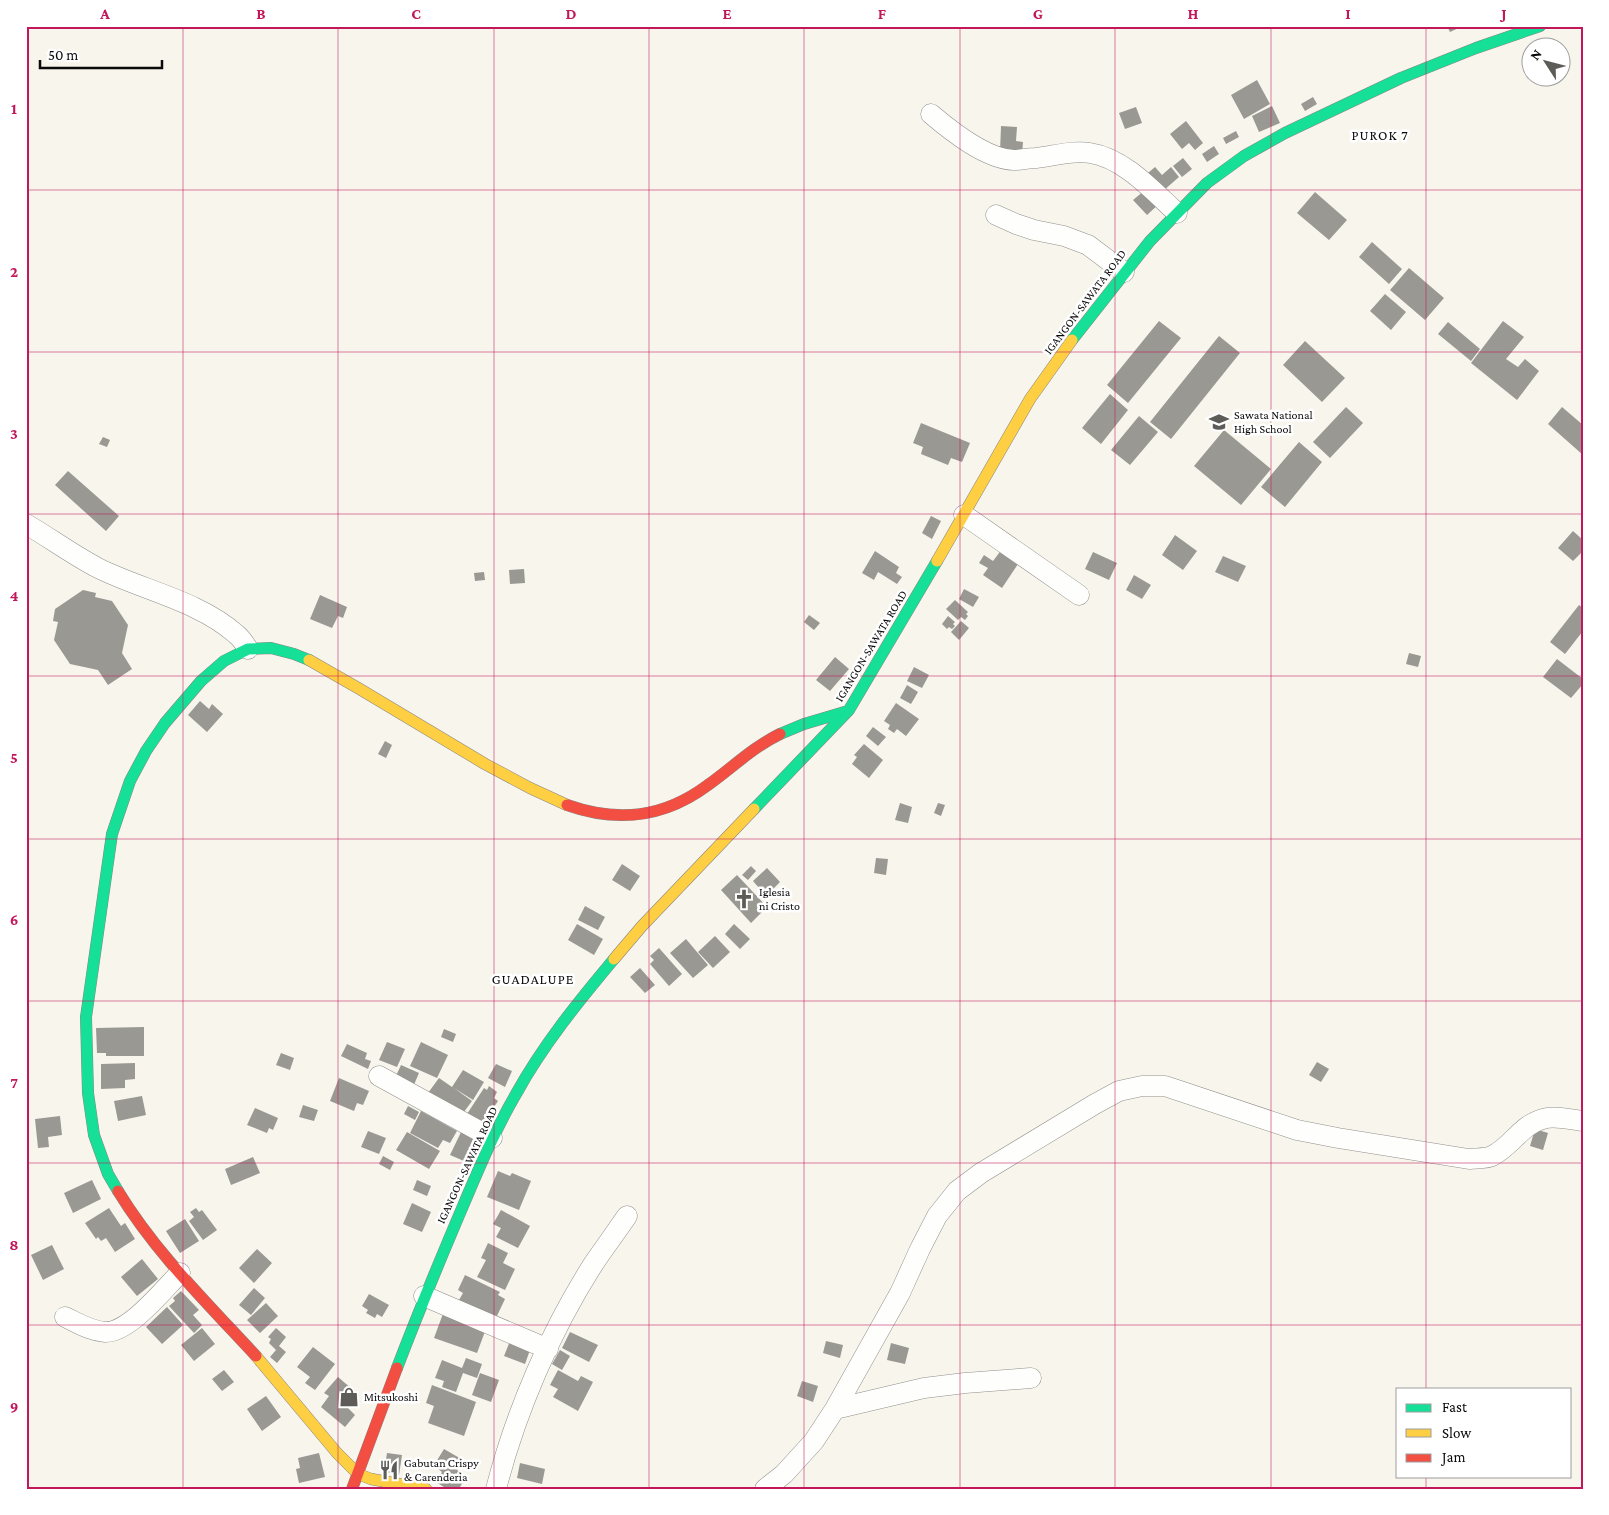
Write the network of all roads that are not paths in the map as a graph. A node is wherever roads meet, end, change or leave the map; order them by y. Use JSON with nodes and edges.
{"nodes":[{"id":1,"x":1540,"y":26,"type":"edge"},
{"id":2,"x":931,"y":114,"type":"dead end"},
{"id":3,"x":1177,"y":213,"type":"junction"},
{"id":4,"x":996,"y":216,"type":"dead end"},
{"id":5,"x":1124,"y":272,"type":"junction"},
{"id":6,"x":964,"y":515,"type":"junction"},
{"id":7,"x":26,"y":524,"type":"edge"},
{"id":8,"x":1080,"y":595,"type":"dead end"},
{"id":9,"x":248,"y":649,"type":"junction"},
{"id":10,"x":849,"y":710,"type":"junction"},
{"id":11,"x":379,"y":1076,"type":"dead end"},
{"id":12,"x":1583,"y":1121,"type":"edge"},
{"id":13,"x":492,"y":1138,"type":"junction"},
{"id":14,"x":627,"y":1216,"type":"dead end"},
{"id":15,"x":180,"y":1273,"type":"junction"},
{"id":16,"x":424,"y":1296,"type":"junction"},
{"id":17,"x":65,"y":1317,"type":"dead end"},
{"id":18,"x":548,"y":1349,"type":"junction"},
{"id":19,"x":1031,"y":1378,"type":"dead end"},
{"id":20,"x":835,"y":1409,"type":"junction"},
{"id":21,"x":358,"y":1474,"type":"junction"},
{"id":22,"x":352,"y":1489,"type":"edge"},
{"id":23,"x":426,"y":1489,"type":"edge"},
{"id":24,"x":496,"y":1489,"type":"edge"},
{"id":25,"x":765,"y":1489,"type":"edge"}],
"edges":[{"from":1,"to":3,"type":"main road","name":"IGANGON-SAWATA ROAD"},
{"from":2,"to":3,"type":"street"},
{"from":3,"to":5,"type":"main road","name":"IGANGON-SAWATA ROAD"},
{"from":4,"to":5,"type":"street"},
{"from":5,"to":6,"type":"main road","name":"IGANGON-SAWATA ROAD"},
{"from":6,"to":8,"type":"street"},
{"from":6,"to":10,"type":"main road","name":"IGANGON-SAWATA ROAD"},
{"from":7,"to":9,"type":"street"},
{"from":9,"to":10,"type":"main road"},
{"from":9,"to":15,"type":"main road"},
{"from":10,"to":13,"type":"main road","name":"IGANGON-SAWATA ROAD"},
{"from":11,"to":13,"type":"street"},
{"from":12,"to":20,"type":"street"},
{"from":13,"to":16,"type":"main road","name":"IGANGON-SAWATA ROAD"},
{"from":14,"to":18,"type":"street"},
{"from":15,"to":17,"type":"street"},
{"from":15,"to":21,"type":"main road"},
{"from":16,"to":18,"type":"street"},
{"from":16,"to":21,"type":"main road","name":"IGANGON-SAWATA ROAD"},
{"from":18,"to":24,"type":"street"},
{"from":19,"to":20,"type":"street"},
{"from":20,"to":25,"type":"street"},
{"from":21,"to":22,"type":"main road","name":"IGANGON-SAWATA ROAD"},
{"from":21,"to":23,"type":"main road"}]}
